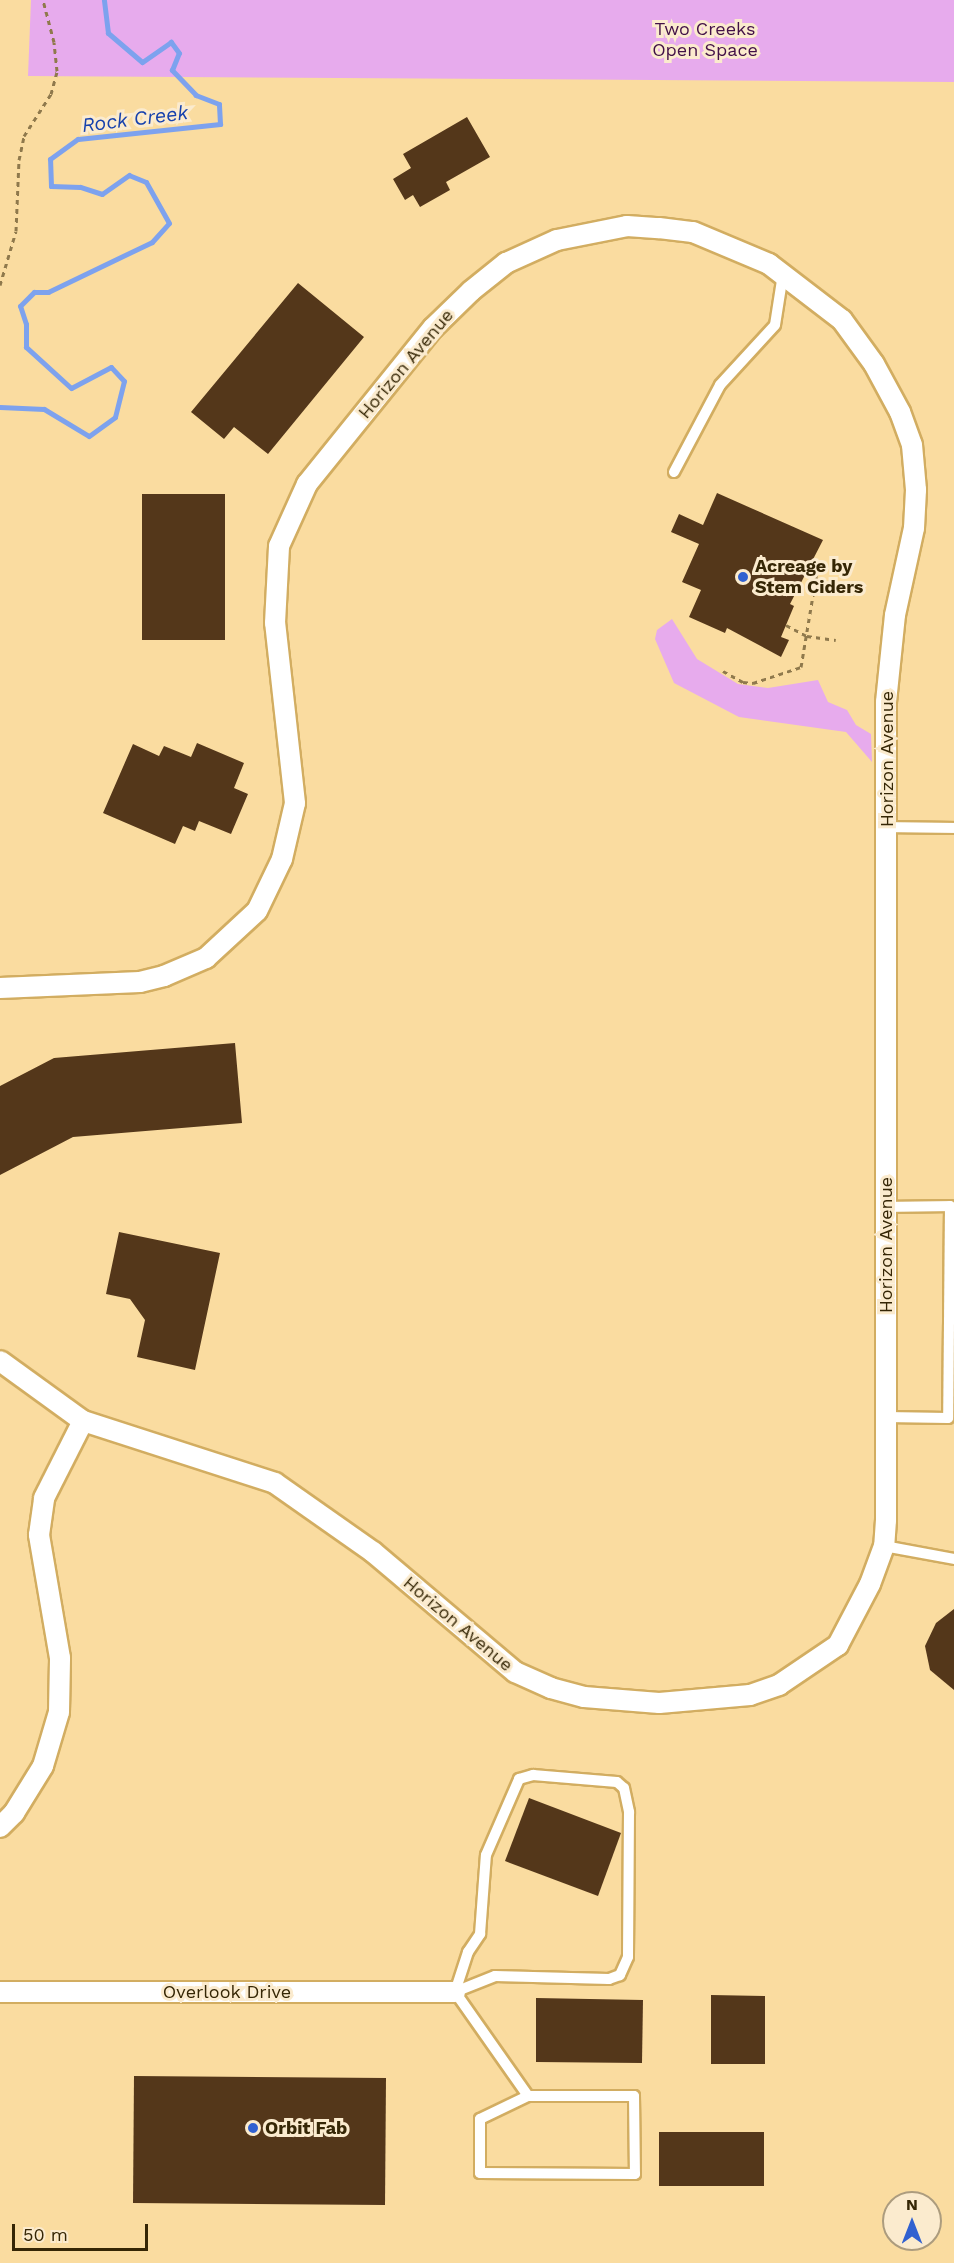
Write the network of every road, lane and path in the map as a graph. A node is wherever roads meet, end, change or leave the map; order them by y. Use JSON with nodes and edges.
{"nodes":[{"id":1,"x":43,"y":0,"type":"edge"},
{"id":2,"x":783,"y":274,"type":"junction"},
{"id":3,"x":0,"y":285,"type":"edge"},
{"id":4,"x":674,"y":472,"type":"dead end"},
{"id":5,"x":817,"y":571,"type":"dead end"},
{"id":6,"x":786,"y":625,"type":"dead end"},
{"id":7,"x":807,"y":636,"type":"junction"},
{"id":8,"x":836,"y":640,"type":"dead end"},
{"id":9,"x":723,"y":671,"type":"dead end"},
{"id":10,"x":886,"y":827,"type":"junction"},
{"id":11,"x":954,"y":828,"type":"edge"},
{"id":12,"x":0,"y":988,"type":"edge"},
{"id":13,"x":952,"y":1206,"type":"edge"},
{"id":14,"x":886,"y":1207,"type":"junction"},
{"id":15,"x":0,"y":1361,"type":"edge"},
{"id":16,"x":886,"y":1417,"type":"junction"},
{"id":17,"x":951,"y":1419,"type":"edge"},
{"id":18,"x":83,"y":1421,"type":"junction"},
{"id":19,"x":884,"y":1546,"type":"junction"},
{"id":20,"x":954,"y":1559,"type":"edge"},
{"id":21,"x":0,"y":1827,"type":"edge"},
{"id":22,"x":0,"y":1992,"type":"edge"},
{"id":23,"x":455,"y":1992,"type":"junction"},
{"id":24,"x":528,"y":2096,"type":"junction"}],
"edges":[{"from":1,"to":3,"type":"path"},
{"from":2,"to":4,"type":"lane"},
{"from":2,"to":10,"type":"street","name":"Horizon Avenue"},
{"from":2,"to":12,"type":"street","name":"Horizon Avenue"},
{"from":5,"to":7,"type":"path"},
{"from":6,"to":7,"type":"path"},
{"from":7,"to":8,"type":"path"},
{"from":7,"to":9,"type":"path"},
{"from":10,"to":11,"type":"lane"},
{"from":10,"to":14,"type":"street","name":"Horizon Avenue"},
{"from":13,"to":14,"type":"lane"},
{"from":13,"to":17,"type":"lane"},
{"from":14,"to":16,"type":"street","name":"Horizon Avenue"},
{"from":15,"to":18,"type":"street","name":"Horizon Avenue"},
{"from":16,"to":17,"type":"lane"},
{"from":16,"to":19,"type":"street","name":"Horizon Avenue"},
{"from":18,"to":19,"type":"street","name":"Horizon Avenue"},
{"from":18,"to":21,"type":"street"},
{"from":19,"to":20,"type":"lane"},
{"from":22,"to":23,"type":"street","name":"Overlook Drive"},
{"from":23,"to":23,"type":"lane"},
{"from":23,"to":24,"type":"lane"},
{"from":24,"to":24,"type":"lane"}]}
